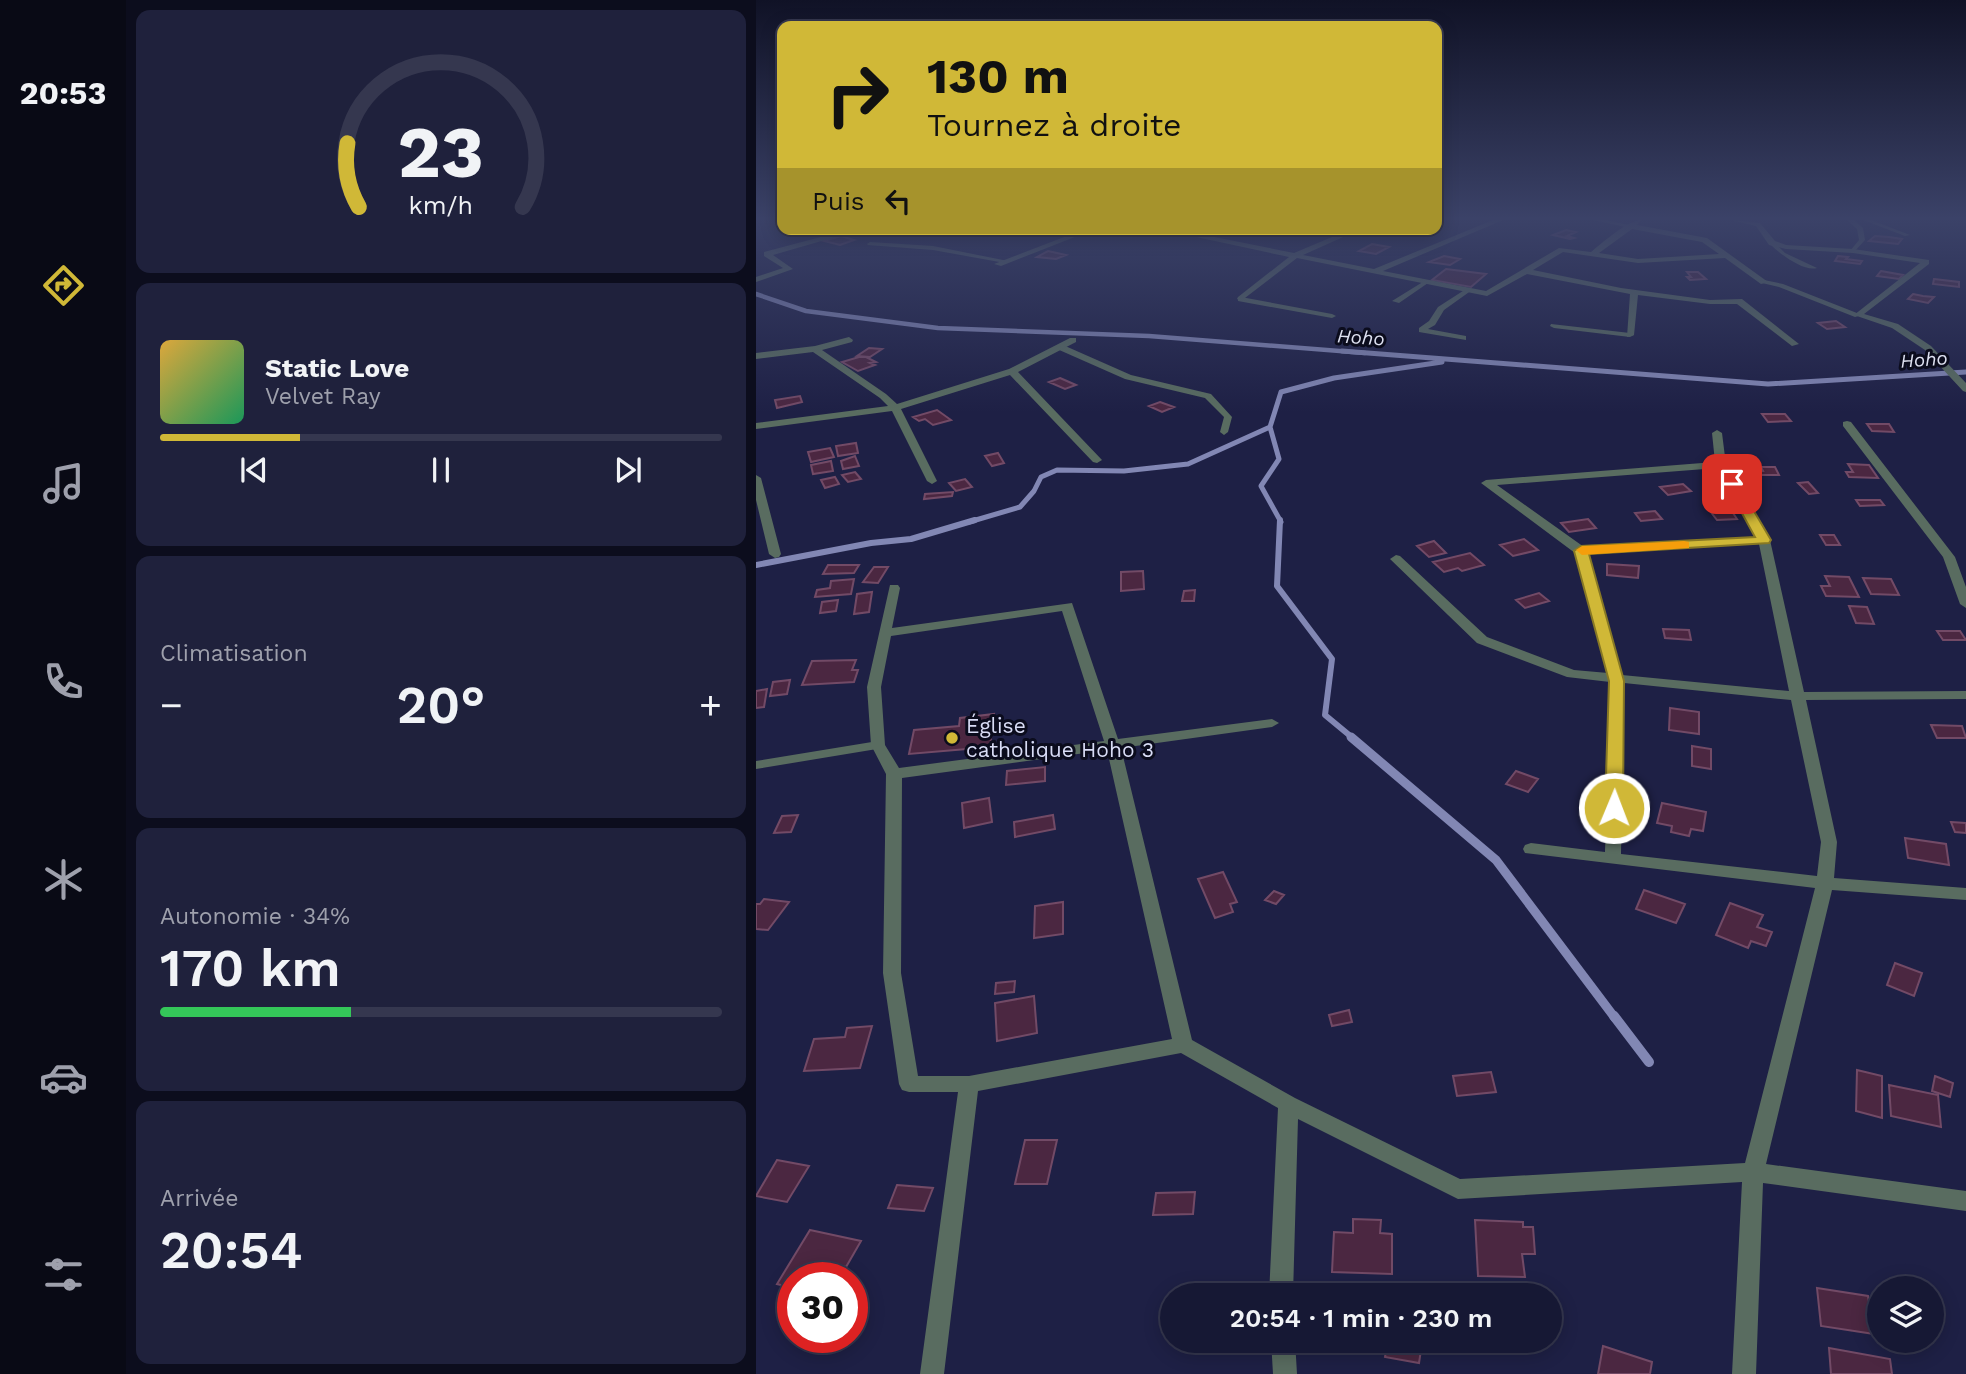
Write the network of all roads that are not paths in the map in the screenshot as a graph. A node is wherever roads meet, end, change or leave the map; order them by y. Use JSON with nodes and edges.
{"nodes":[{"id":1,"x":1260,"y":284,"type":"edge"},
{"id":2,"x":1423,"y":284,"type":"edge"},
{"id":3,"x":1437,"y":284,"type":"edge"},
{"id":4,"x":1503,"y":284,"type":"edge"},
{"id":5,"x":1593,"y":284,"type":"edge"},
{"id":6,"x":1776,"y":284,"type":"edge"},
{"id":7,"x":1897,"y":284,"type":"edge"},
{"id":8,"x":1468,"y":290,"type":"junction"},
{"id":9,"x":1634,"y":292,"type":"junction"},
{"id":10,"x":1241,"y":299,"type":"joint"},
{"id":11,"x":1396,"y":301,"type":"dead end"},
{"id":12,"x":1858,"y":315,"type":"junction"},
{"id":13,"x":1332,"y":316,"type":"dead end"},
{"id":14,"x":1554,"y":326,"type":"dead end"},
{"id":15,"x":1630,"y":335,"type":"joint"},
{"id":16,"x":1463,"y":338,"type":"dead end"},
{"id":17,"x":849,"y":340,"type":"dead end"},
{"id":18,"x":1073,"y":340,"type":"dead end"},
{"id":19,"x":1795,"y":344,"type":"dead end"},
{"id":20,"x":1060,"y":347,"type":"junction"},
{"id":21,"x":815,"y":349,"type":"junction"},
{"id":22,"x":756,"y":356,"type":"edge"},
{"id":23,"x":1012,"y":371,"type":"junction"},
{"id":24,"x":1966,"y":389,"type":"edge"},
{"id":25,"x":895,"y":408,"type":"junction"},
{"id":26,"x":1847,"y":424,"type":"dead end"},
{"id":27,"x":756,"y":426,"type":"edge"},
{"id":28,"x":1224,"y":432,"type":"dead end"},
{"id":29,"x":1717,"y":433,"type":"dead end"},
{"id":30,"x":1097,"y":460,"type":"dead end"},
{"id":31,"x":1721,"y":465,"type":"junction"},
{"id":32,"x":756,"y":478,"type":"edge"},
{"id":33,"x":932,"y":481,"type":"dead end"},
{"id":34,"x":1764,"y":540,"type":"junction"},
{"id":35,"x":1581,"y":551,"type":"junction"},
{"id":36,"x":775,"y":554,"type":"dead end"},
{"id":37,"x":1949,"y":557,"type":"junction"},
{"id":38,"x":1966,"y":558,"type":"edge"},
{"id":39,"x":1396,"y":559,"type":"dead end"},
{"id":40,"x":894,"y":588,"type":"dead end"},
{"id":41,"x":1966,"y":604,"type":"edge"},
{"id":42,"x":885,"y":633,"type":"junction"},
{"id":43,"x":1616,"y":681,"type":"junction"},
{"id":44,"x":1966,"y":695,"type":"edge"},
{"id":45,"x":1797,"y":696,"type":"junction"},
{"id":46,"x":1272,"y":723,"type":"dead end"},
{"id":47,"x":878,"y":745,"type":"junction"},
{"id":48,"x":1113,"y":745,"type":"junction"},
{"id":49,"x":756,"y":765,"type":"edge"},
{"id":50,"x":894,"y":774,"type":"junction"},
{"id":51,"x":1531,"y":849,"type":"dead end"},
{"id":52,"x":1613,"y":859,"type":"junction"},
{"id":53,"x":1825,"y":883,"type":"junction"},
{"id":54,"x":1966,"y":894,"type":"edge"},
{"id":55,"x":1183,"y":1045,"type":"junction"},
{"id":56,"x":969,"y":1084,"type":"junction"},
{"id":57,"x":1288,"y":1104,"type":"junction"},
{"id":58,"x":1753,"y":1172,"type":"junction"},
{"id":59,"x":1966,"y":1200,"type":"edge"},
{"id":60,"x":1281,"y":1283,"type":"edge"},
{"id":61,"x":1284,"y":1353,"type":"edge"},
{"id":62,"x":932,"y":1374,"type":"edge"},
{"id":63,"x":1285,"y":1374,"type":"edge"},
{"id":64,"x":1744,"y":1374,"type":"edge"}],
"edges":[{"from":1,"to":10,"type":"street"},
{"from":2,"to":11,"type":"lane"},
{"from":3,"to":8,"type":"street"},
{"from":4,"to":8,"type":"street"},
{"from":5,"to":9,"type":"street"},
{"from":6,"to":12,"type":"lane"},
{"from":7,"to":12,"type":"street"},
{"from":8,"to":16,"type":"lane"},
{"from":9,"to":15,"type":"street"},
{"from":9,"to":19,"type":"street"},
{"from":10,"to":13,"type":"lane"},
{"from":12,"to":24,"type":"street"},
{"from":14,"to":15,"type":"lane"},
{"from":17,"to":21,"type":"street"},
{"from":18,"to":20,"type":"street"},
{"from":20,"to":23,"type":"street"},
{"from":20,"to":28,"type":"lane"},
{"from":21,"to":22,"type":"street"},
{"from":21,"to":25,"type":"street"},
{"from":23,"to":25,"type":"street"},
{"from":23,"to":30,"type":"street"},
{"from":25,"to":27,"type":"street"},
{"from":25,"to":33,"type":"street"},
{"from":26,"to":37,"type":"street"},
{"from":29,"to":31,"type":"street"},
{"from":31,"to":34,"type":"street"},
{"from":31,"to":35,"type":"street"},
{"from":32,"to":36,"type":"street"},
{"from":34,"to":35,"type":"street"},
{"from":34,"to":45,"type":"street"},
{"from":35,"to":43,"type":"street"},
{"from":37,"to":38,"type":"street"},
{"from":37,"to":41,"type":"street"},
{"from":39,"to":43,"type":"street"},
{"from":40,"to":42,"type":"street"},
{"from":42,"to":47,"type":"street"},
{"from":42,"to":48,"type":"street"},
{"from":43,"to":45,"type":"street"},
{"from":43,"to":52,"type":"street"},
{"from":44,"to":45,"type":"street"},
{"from":45,"to":53,"type":"street"},
{"from":46,"to":48,"type":"street"},
{"from":47,"to":49,"type":"lane"},
{"from":47,"to":50,"type":"street"},
{"from":48,"to":50,"type":"street"},
{"from":48,"to":55,"type":"street"},
{"from":50,"to":56,"type":"street"},
{"from":51,"to":52,"type":"street"},
{"from":52,"to":53,"type":"street"},
{"from":53,"to":54,"type":"street"},
{"from":53,"to":58,"type":"street"},
{"from":55,"to":56,"type":"street"},
{"from":55,"to":57,"type":"street"},
{"from":56,"to":62,"type":"street"},
{"from":57,"to":58,"type":"street"},
{"from":57,"to":60,"type":"street"},
{"from":58,"to":59,"type":"street"},
{"from":58,"to":64,"type":"street"},
{"from":61,"to":63,"type":"street"}]}
